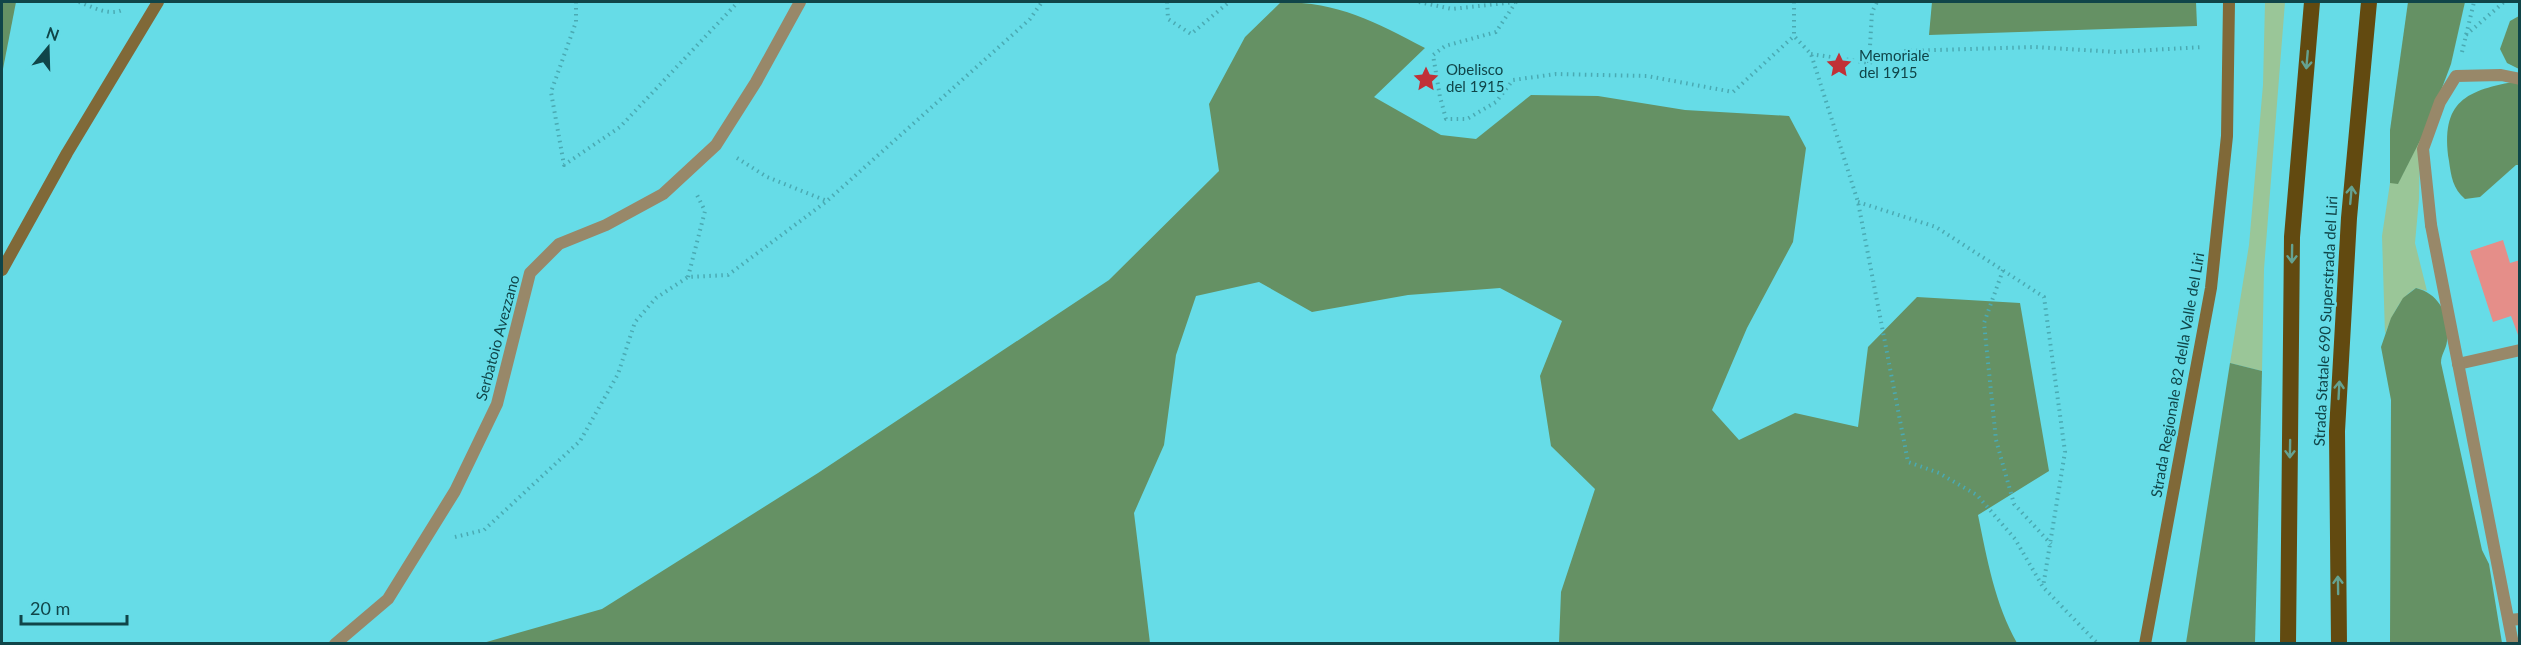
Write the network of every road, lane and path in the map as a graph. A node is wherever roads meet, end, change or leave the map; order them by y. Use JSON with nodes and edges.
{"nodes":[{"id":1,"x":79,"y":2,"type":"edge"},
{"id":2,"x":158,"y":2,"type":"edge"},
{"id":3,"x":576,"y":2,"type":"edge"},
{"id":4,"x":738,"y":2,"type":"edge"},
{"id":5,"x":800,"y":2,"type":"edge"},
{"id":6,"x":1042,"y":2,"type":"edge"},
{"id":7,"x":1167,"y":2,"type":"edge"},
{"id":8,"x":1229,"y":2,"type":"edge"},
{"id":9,"x":1419,"y":2,"type":"edge"},
{"id":10,"x":1516,"y":2,"type":"edge"},
{"id":11,"x":1794,"y":2,"type":"edge"},
{"id":12,"x":1877,"y":2,"type":"edge"},
{"id":13,"x":2229,"y":2,"type":"edge"},
{"id":14,"x":2312,"y":2,"type":"edge"},
{"id":15,"x":2369,"y":2,"type":"edge"},
{"id":16,"x":2474,"y":2,"type":"edge"},
{"id":17,"x":2504,"y":2,"type":"edge"},
{"id":18,"x":128,"y":7,"type":"dead end"},
{"id":19,"x":2229,"y":16,"type":"junction"},
{"id":20,"x":2466,"y":35,"type":"junction"},
{"id":21,"x":1794,"y":36,"type":"junction"},
{"id":22,"x":1811,"y":54,"type":"junction"},
{"id":23,"x":1869,"y":63,"type":"junction"},
{"id":24,"x":2456,"y":76,"type":"junction"},
{"id":25,"x":2520,"y":79,"type":"edge"},
{"id":26,"x":716,"y":145,"type":"junction"},
{"id":27,"x":686,"y":173,"type":"junction"},
{"id":28,"x":827,"y":201,"type":"junction"},
{"id":29,"x":1858,"y":202,"type":"junction"},
{"id":30,"x":2,"y":270,"type":"edge"},
{"id":31,"x":2002,"y":270,"type":"junction"},
{"id":32,"x":688,"y":277,"type":"junction"},
{"id":33,"x":2520,"y":350,"type":"edge"},
{"id":34,"x":2458,"y":364,"type":"junction"},
{"id":35,"x":422,"y":544,"type":"junction"},
{"id":36,"x":2051,"y":544,"type":"junction"},
{"id":37,"x":2043,"y":587,"type":"junction"},
{"id":38,"x":2514,"y":620,"type":"edge"},
{"id":39,"x":335,"y":644,"type":"edge"},
{"id":40,"x":2098,"y":644,"type":"edge"},
{"id":41,"x":2145,"y":644,"type":"edge"},
{"id":42,"x":2288,"y":644,"type":"edge"},
{"id":43,"x":2339,"y":644,"type":"edge"},
{"id":44,"x":2513,"y":644,"type":"edge"}],
"edges":[{"from":1,"to":18,"type":"path"},
{"from":2,"to":30,"type":"main road"},
{"from":3,"to":4,"type":"path"},
{"from":5,"to":26,"type":"street","name":"Serbatoio Avezzano"},
{"from":6,"to":28,"type":"path"},
{"from":7,"to":8,"type":"path"},
{"from":9,"to":10,"type":"path"},
{"from":10,"to":21,"type":"path"},
{"from":11,"to":21,"type":"path"},
{"from":12,"to":23,"type":"path"},
{"from":13,"to":19,"type":"main road","name":"Strada Regionale 82 della Valle del Liri"},
{"from":14,"to":42,"type":"highway","name":"Strada Statale 690 Superstrada del Liri","one_way":true},
{"from":43,"to":15,"type":"highway","name":"Strada Statale 690 Superstrada del Liri","one_way":true},
{"from":16,"to":20,"type":"path"},
{"from":17,"to":20,"type":"path"},
{"from":19,"to":23,"type":"path"},
{"from":19,"to":41,"type":"main road","name":"Strada Regionale 82 della Valle del Liri"},
{"from":20,"to":24,"type":"path"},
{"from":21,"to":22,"type":"path"},
{"from":22,"to":23,"type":"path"},
{"from":22,"to":29,"type":"path"},
{"from":24,"to":25,"type":"street"},
{"from":24,"to":34,"type":"street"},
{"from":26,"to":27,"type":"street","name":"Serbatoio Avezzano"},
{"from":26,"to":28,"type":"path"},
{"from":27,"to":32,"type":"path"},
{"from":27,"to":35,"type":"street","name":"Serbatoio Avezzano"},
{"from":28,"to":32,"type":"path"},
{"from":29,"to":31,"type":"path"},
{"from":29,"to":37,"type":"path"},
{"from":31,"to":36,"type":"path"},
{"from":31,"to":36,"type":"path"},
{"from":32,"to":35,"type":"path"},
{"from":33,"to":34,"type":"street"},
{"from":34,"to":38,"type":"street"},
{"from":35,"to":39,"type":"street","name":"Serbatoio Avezzano"},
{"from":36,"to":37,"type":"path"},
{"from":37,"to":40,"type":"path"},
{"from":38,"to":44,"type":"street"}]}
